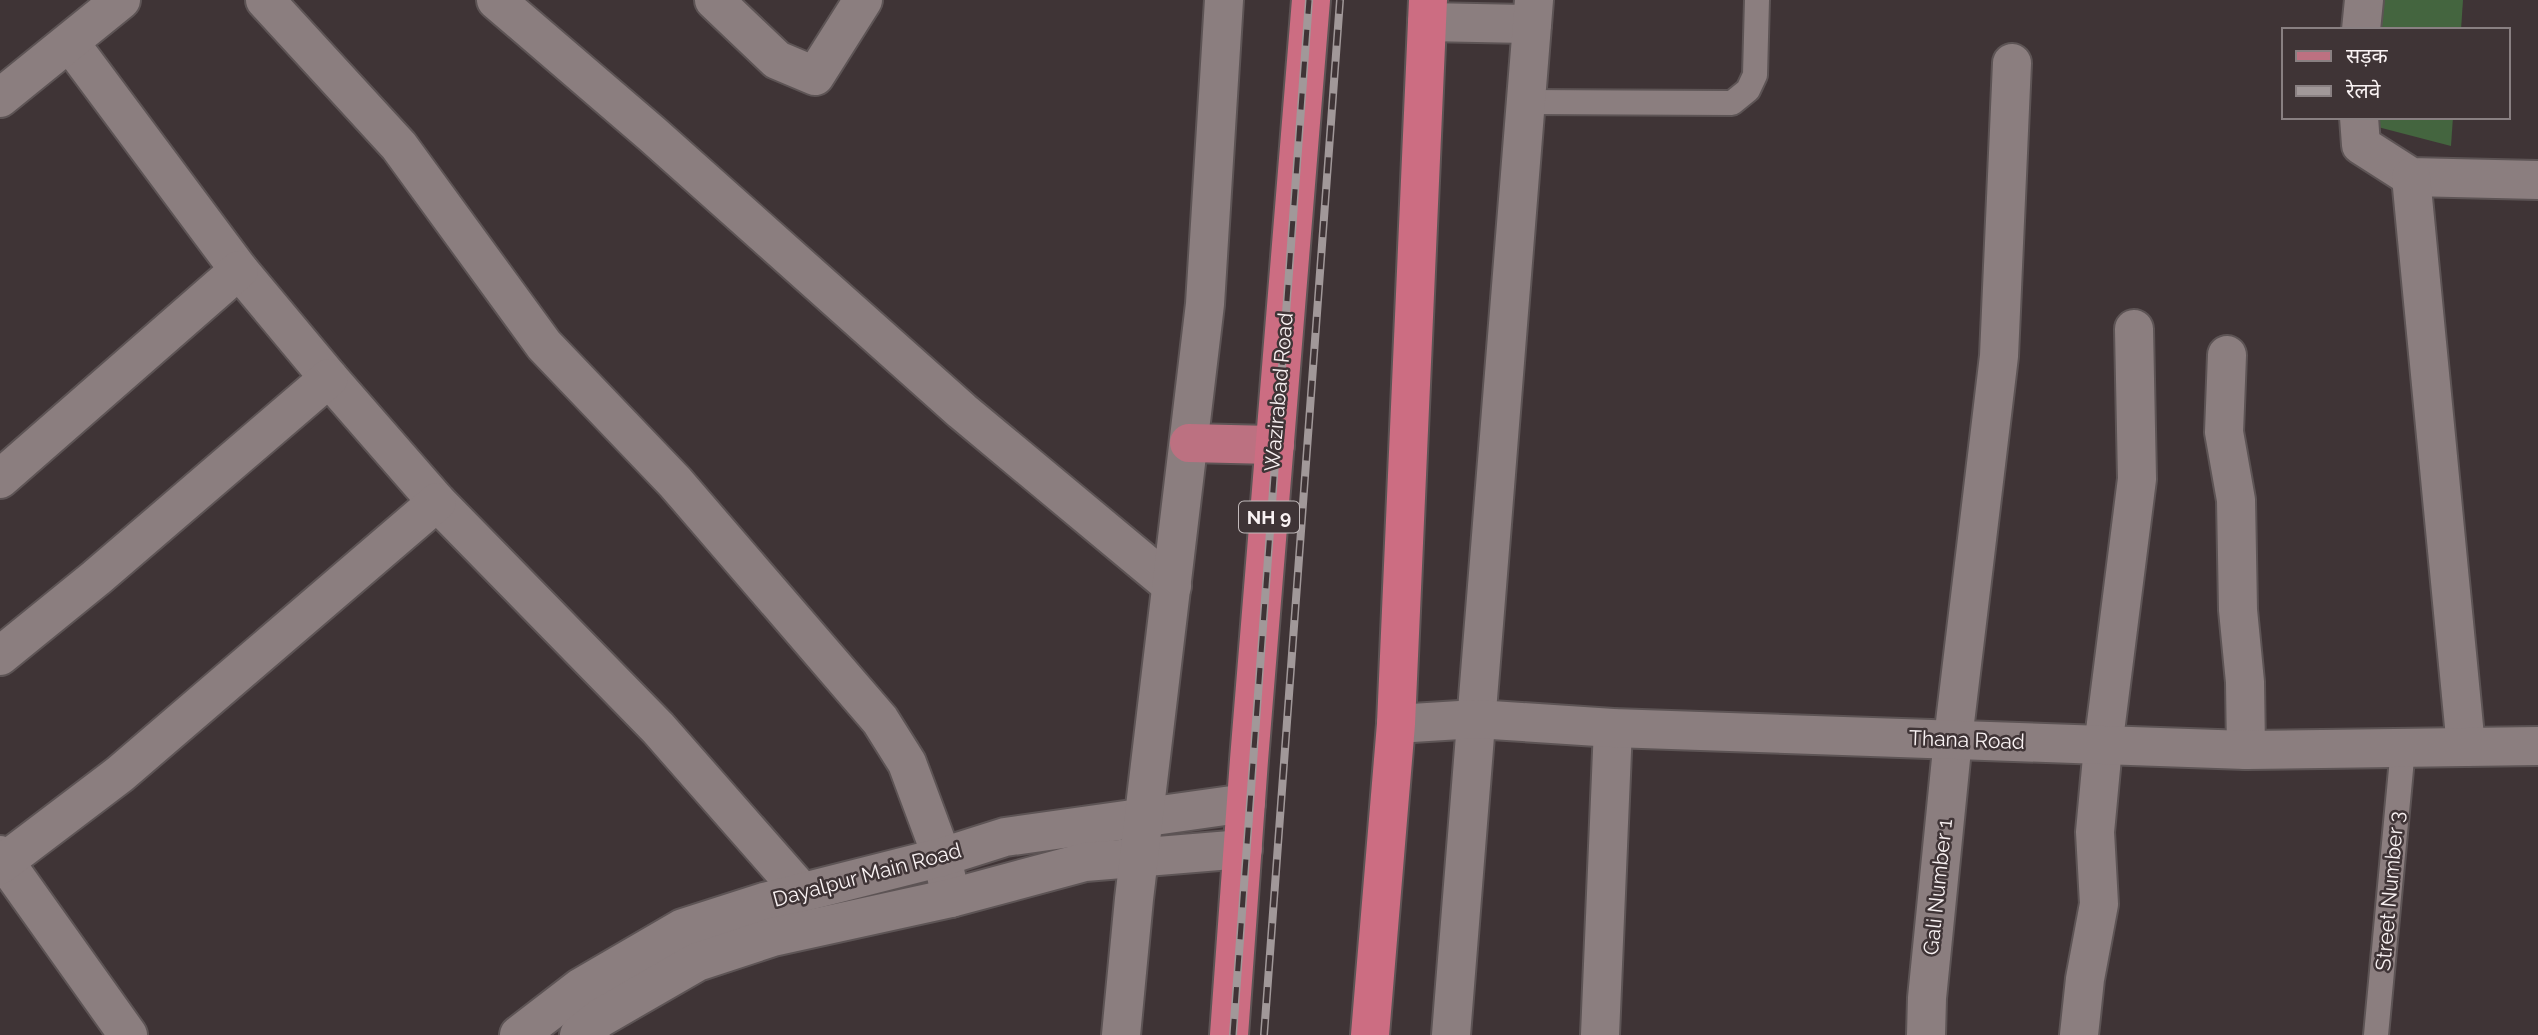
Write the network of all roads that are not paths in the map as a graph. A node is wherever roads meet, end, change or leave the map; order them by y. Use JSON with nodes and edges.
{"nodes":[{"id":1,"x":121,"y":0,"type":"edge"},
{"id":2,"x":265,"y":0,"type":"edge"},
{"id":3,"x":495,"y":0,"type":"edge"},
{"id":4,"x":714,"y":0,"type":"edge"},
{"id":5,"x":863,"y":0,"type":"edge"},
{"id":6,"x":1224,"y":0,"type":"edge"},
{"id":7,"x":1311,"y":0,"type":"edge"},
{"id":8,"x":1756,"y":0,"type":"edge"},
{"id":9,"x":2364,"y":0,"type":"edge"},
{"id":10,"x":1428,"y":11,"type":"edge"},
{"id":11,"x":1533,"y":12,"type":"edge"},
{"id":12,"x":2361,"y":28,"type":"edge"},
{"id":13,"x":70,"y":43,"type":"junction"},
{"id":14,"x":2012,"y":63,"type":"dead end"},
{"id":15,"x":0,"y":98,"type":"edge"},
{"id":16,"x":1526,"y":102,"type":"junction"},
{"id":17,"x":2359,"y":119,"type":"edge"},
{"id":18,"x":2411,"y":177,"type":"junction"},
{"id":19,"x":2538,"y":180,"type":"edge"},
{"id":20,"x":239,"y":270,"type":"junction"},
{"id":21,"x":2134,"y":329,"type":"dead end"},
{"id":22,"x":2227,"y":355,"type":"dead end"},
{"id":23,"x":329,"y":378,"type":"junction"},
{"id":24,"x":1189,"y":443,"type":"junction"},
{"id":25,"x":1275,"y":445,"type":"junction"},
{"id":26,"x":0,"y":479,"type":"edge"},
{"id":27,"x":437,"y":502,"type":"junction"},
{"id":28,"x":1172,"y":586,"type":"junction"},
{"id":29,"x":0,"y":656,"type":"edge"},
{"id":30,"x":1476,"y":719,"type":"junction"},
{"id":31,"x":1396,"y":724,"type":"junction"},
{"id":32,"x":1613,"y":728,"type":"junction"},
{"id":33,"x":1954,"y":739,"type":"junction"},
{"id":34,"x":2538,"y":746,"type":"edge"},
{"id":35,"x":2103,"y":747,"type":"junction"},
{"id":36,"x":2466,"y":747,"type":"junction"},
{"id":37,"x":2403,"y":748,"type":"junction"},
{"id":38,"x":2246,"y":750,"type":"junction"},
{"id":39,"x":1246,"y":803,"type":"junction"},
{"id":40,"x":1144,"y":816,"type":"junction"},
{"id":41,"x":1243,"y":849,"type":"junction"},
{"id":42,"x":942,"y":857,"type":"junction"},
{"id":43,"x":1139,"y":858,"type":"junction"},
{"id":44,"x":2,"y":860,"type":"edge"},
{"id":45,"x":802,"y":892,"type":"junction"},
{"id":46,"x":951,"y":898,"type":"junction"},
{"id":47,"x":128,"y":1035,"type":"edge"},
{"id":48,"x":519,"y":1035,"type":"edge"},
{"id":49,"x":579,"y":1035,"type":"edge"},
{"id":50,"x":1121,"y":1035,"type":"edge"},
{"id":51,"x":1229,"y":1035,"type":"edge"},
{"id":52,"x":1370,"y":1035,"type":"edge"},
{"id":53,"x":1451,"y":1035,"type":"edge"},
{"id":54,"x":1600,"y":1035,"type":"edge"},
{"id":55,"x":1926,"y":1035,"type":"edge"},
{"id":56,"x":2080,"y":1035,"type":"edge"},
{"id":57,"x":2376,"y":1035,"type":"edge"}],
"edges":[{"from":1,"to":13,"type":"street"},
{"from":2,"to":42,"type":"street"},
{"from":3,"to":28,"type":"street"},
{"from":4,"to":5,"type":"street"},
{"from":6,"to":24,"type":"street"},
{"from":7,"to":25,"type":"highway","name":"Wazirabad Road","number":"NH 9"},
{"from":8,"to":16,"type":"lane"},
{"from":9,"to":12,"type":"street"},
{"from":10,"to":11,"type":"street"},
{"from":10,"to":31,"type":"highway"},
{"from":11,"to":16,"type":"street"},
{"from":13,"to":15,"type":"street"},
{"from":13,"to":20,"type":"street"},
{"from":14,"to":33,"type":"street","name":"Gali Number 1"},
{"from":16,"to":30,"type":"street"},
{"from":17,"to":18,"type":"street"},
{"from":18,"to":19,"type":"street"},
{"from":18,"to":36,"type":"street"},
{"from":20,"to":23,"type":"street"},
{"from":20,"to":26,"type":"street"},
{"from":21,"to":35,"type":"street"},
{"from":22,"to":38,"type":"street"},
{"from":23,"to":27,"type":"street"},
{"from":23,"to":29,"type":"street"},
{"from":24,"to":25,"type":"main road"},
{"from":24,"to":28,"type":"street"},
{"from":25,"to":39,"type":"highway","name":"Wazirabad Road","number":"NH 9"},
{"from":27,"to":44,"type":"street"},
{"from":27,"to":45,"type":"street"},
{"from":28,"to":40,"type":"street"},
{"from":30,"to":31,"type":"street","name":"Thana Road"},
{"from":30,"to":32,"type":"street","name":"Thana Road"},
{"from":30,"to":53,"type":"street"},
{"from":31,"to":52,"type":"highway"},
{"from":32,"to":33,"type":"street","name":"Thana Road"},
{"from":32,"to":54,"type":"street"},
{"from":33,"to":35,"type":"street","name":"Thana Road"},
{"from":33,"to":55,"type":"street","name":"Gali Number 1"},
{"from":34,"to":36,"type":"street","name":"Thana Road"},
{"from":35,"to":38,"type":"street","name":"Thana Road"},
{"from":35,"to":56,"type":"street"},
{"from":36,"to":37,"type":"street","name":"Thana Road"},
{"from":37,"to":38,"type":"street","name":"Thana Road"},
{"from":37,"to":57,"type":"lane","name":"Street Number 3"},
{"from":39,"to":40,"type":"street","name":"Dayalpur Main Road"},
{"from":39,"to":41,"type":"highway","name":"Wazirabad Road","number":"NH 9"},
{"from":40,"to":42,"type":"street","name":"Dayalpur Main Road"},
{"from":40,"to":43,"type":"street"},
{"from":41,"to":43,"type":"street","name":"Dayalpur Main Road"},
{"from":41,"to":51,"type":"highway","name":"Wazirabad Road","number":"NH 9"},
{"from":42,"to":45,"type":"street","name":"Dayalpur Main Road"},
{"from":42,"to":46,"type":"street"},
{"from":43,"to":46,"type":"street","name":"Dayalpur Main Road"},
{"from":43,"to":50,"type":"street"},
{"from":44,"to":47,"type":"street"},
{"from":45,"to":48,"type":"street","name":"Dayalpur Main Road"},
{"from":46,"to":49,"type":"street","name":"Dayalpur Main Road"}]}
